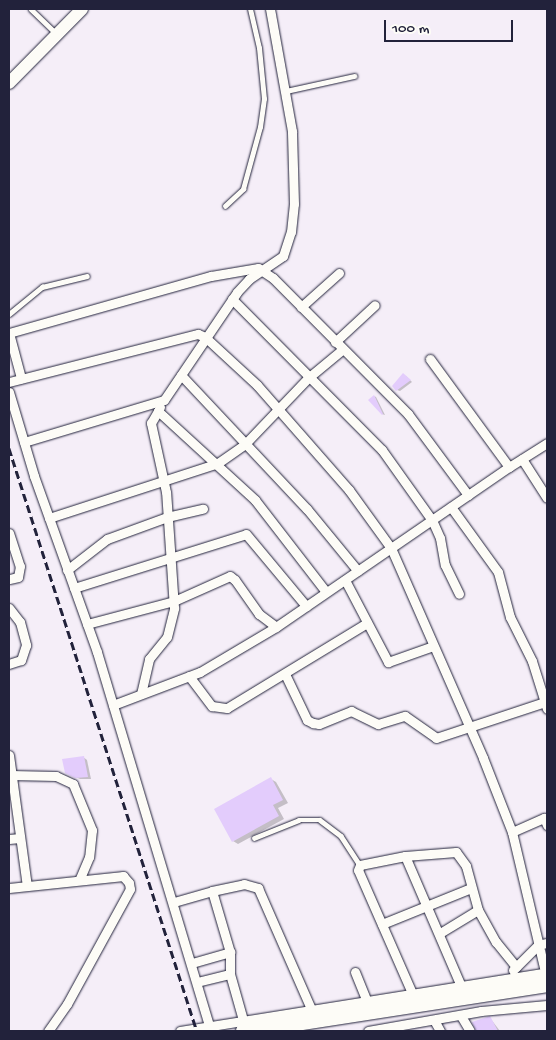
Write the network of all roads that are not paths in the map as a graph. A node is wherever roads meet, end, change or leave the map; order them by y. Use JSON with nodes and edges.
{"nodes":[{"id":1,"x":31,"y":9,"type":"edge"},
{"id":2,"x":82,"y":9,"type":"edge"},
{"id":3,"x":250,"y":9,"type":"edge"},
{"id":4,"x":270,"y":9,"type":"edge"},
{"id":5,"x":57,"y":34,"type":"junction"},
{"id":6,"x":354,"y":76,"type":"dead end"},
{"id":7,"x":9,"y":83,"type":"edge"},
{"id":8,"x":286,"y":91,"type":"junction"},
{"id":9,"x":225,"y":206,"type":"dead end"},
{"id":10,"x":262,"y":270,"type":"junction"},
{"id":11,"x":339,"y":273,"type":"dead end"},
{"id":12,"x":86,"y":276,"type":"dead end"},
{"id":13,"x":232,"y":299,"type":"junction"},
{"id":14,"x":375,"y":305,"type":"dead end"},
{"id":15,"x":301,"y":307,"type":"junction"},
{"id":16,"x":9,"y":314,"type":"edge"},
{"id":17,"x":9,"y":333,"type":"edge"},
{"id":18,"x":205,"y":337,"type":"junction"},
{"id":19,"x":336,"y":342,"type":"junction"},
{"id":20,"x":343,"y":350,"type":"junction"},
{"id":21,"x":430,"y":359,"type":"dead end"},
{"id":22,"x":181,"y":375,"type":"junction"},
{"id":23,"x":21,"y":378,"type":"junction"},
{"id":24,"x":308,"y":378,"type":"junction"},
{"id":25,"x":9,"y":382,"type":"edge"},
{"id":26,"x":9,"y":392,"type":"edge"},
{"id":27,"x":164,"y":400,"type":"junction"},
{"id":28,"x":277,"y":408,"type":"junction"},
{"id":29,"x":158,"y":412,"type":"junction"},
{"id":30,"x":24,"y":442,"type":"junction"},
{"id":31,"x":547,"y":443,"type":"edge"},
{"id":32,"x":245,"y":444,"type":"junction"},
{"id":33,"x":522,"y":459,"type":"junction"},
{"id":34,"x":218,"y":463,"type":"junction"},
{"id":35,"x":509,"y":467,"type":"junction"},
{"id":36,"x":164,"y":481,"type":"junction"},
{"id":37,"x":468,"y":495,"type":"junction"},
{"id":38,"x":547,"y":498,"type":"edge"},
{"id":39,"x":451,"y":506,"type":"junction"},
{"id":40,"x":203,"y":508,"type":"dead end"},
{"id":41,"x":167,"y":517,"type":"junction"},
{"id":42,"x":49,"y":518,"type":"junction"},
{"id":43,"x":432,"y":520,"type":"junction"},
{"id":44,"x":9,"y":533,"type":"edge"},
{"id":45,"x":391,"y":548,"type":"junction"},
{"id":46,"x":173,"y":555,"type":"junction"},
{"id":47,"x":67,"y":570,"type":"junction"},
{"id":48,"x":358,"y":571,"type":"junction"},
{"id":49,"x":9,"y":579,"type":"edge"},
{"id":50,"x":345,"y":580,"type":"junction"},
{"id":51,"x":74,"y":588,"type":"junction"},
{"id":52,"x":326,"y":592,"type":"junction"},
{"id":53,"x":459,"y":594,"type":"dead end"},
{"id":54,"x":174,"y":601,"type":"junction"},
{"id":55,"x":306,"y":606,"type":"junction"},
{"id":56,"x":9,"y":608,"type":"edge"},
{"id":57,"x":367,"y":623,"type":"junction"},
{"id":58,"x":87,"y":624,"type":"junction"},
{"id":59,"x":276,"y":627,"type":"junction"},
{"id":60,"x":433,"y":646,"type":"junction"},
{"id":61,"x":9,"y":664,"type":"edge"},
{"id":62,"x":285,"y":674,"type":"junction"},
{"id":63,"x":189,"y":676,"type":"junction"},
{"id":64,"x":544,"y":686,"type":"edge"},
{"id":65,"x":141,"y":694,"type":"junction"},
{"id":66,"x":113,"y":704,"type":"junction"},
{"id":67,"x":546,"y":706,"type":"edge"},
{"id":68,"x":469,"y":726,"type":"junction"},
{"id":69,"x":9,"y":755,"type":"edge"},
{"id":70,"x":12,"y":775,"type":"junction"},
{"id":71,"x":546,"y":820,"type":"edge"},
{"id":72,"x":512,"y":832,"type":"junction"},
{"id":73,"x":20,"y":838,"type":"junction"},
{"id":74,"x":254,"y":838,"type":"dead end"},
{"id":75,"x":9,"y":839,"type":"edge"},
{"id":76,"x":405,"y":856,"type":"junction"},
{"id":77,"x":360,"y":865,"type":"junction"},
{"id":78,"x":79,"y":880,"type":"junction"},
{"id":79,"x":27,"y":886,"type":"junction"},
{"id":80,"x":9,"y":888,"type":"edge"},
{"id":81,"x":471,"y":888,"type":"junction"},
{"id":82,"x":212,"y":891,"type":"junction"},
{"id":83,"x":174,"y":902,"type":"junction"},
{"id":84,"x":427,"y":905,"type":"junction"},
{"id":85,"x":478,"y":910,"type":"junction"},
{"id":86,"x":382,"y":924,"type":"junction"},
{"id":87,"x":440,"y":932,"type":"junction"},
{"id":88,"x":543,"y":944,"type":"edge"},
{"id":89,"x":230,"y":952,"type":"junction"},
{"id":90,"x":192,"y":963,"type":"junction"},
{"id":91,"x":516,"y":967,"type":"junction"},
{"id":92,"x":355,"y":972,"type":"dead end"},
{"id":93,"x":230,"y":974,"type":"junction"},
{"id":94,"x":547,"y":976,"type":"edge"},
{"id":95,"x":503,"y":979,"type":"junction"},
{"id":96,"x":198,"y":982,"type":"junction"},
{"id":97,"x":461,"y":986,"type":"junction"},
{"id":98,"x":412,"y":993,"type":"junction"},
{"id":99,"x":367,"y":1002,"type":"junction"},
{"id":100,"x":547,"y":1005,"type":"edge"},
{"id":101,"x":312,"y":1011,"type":"junction"},
{"id":102,"x":461,"y":1016,"type":"junction"},
{"id":103,"x":434,"y":1020,"type":"junction"},
{"id":104,"x":243,"y":1026,"type":"edge"},
{"id":105,"x":211,"y":1029,"type":"edge"},
{"id":106,"x":48,"y":1031,"type":"edge"},
{"id":107,"x":180,"y":1031,"type":"edge"},
{"id":108,"x":368,"y":1031,"type":"edge"},
{"id":109,"x":440,"y":1031,"type":"edge"},
{"id":110,"x":470,"y":1031,"type":"edge"}],
"edges":[{"from":1,"to":5,"type":"lane"},
{"from":2,"to":5,"type":"main road"},
{"from":3,"to":9,"type":"lane"},
{"from":4,"to":8,"type":"street"},
{"from":5,"to":7,"type":"main road"},
{"from":6,"to":8,"type":"lane"},
{"from":8,"to":10,"type":"street"},
{"from":10,"to":13,"type":"street"},
{"from":10,"to":15,"type":"street"},
{"from":10,"to":17,"type":"street"},
{"from":11,"to":15,"type":"street"},
{"from":12,"to":16,"type":"lane"},
{"from":13,"to":18,"type":"street"},
{"from":13,"to":24,"type":"street"},
{"from":14,"to":19,"type":"street"},
{"from":15,"to":19,"type":"street"},
{"from":17,"to":23,"type":"street"},
{"from":18,"to":22,"type":"street"},
{"from":18,"to":23,"type":"street"},
{"from":18,"to":28,"type":"street"},
{"from":19,"to":20,"type":"street"},
{"from":20,"to":24,"type":"street"},
{"from":20,"to":37,"type":"street"},
{"from":21,"to":35,"type":"street"},
{"from":22,"to":27,"type":"street"},
{"from":22,"to":32,"type":"street"},
{"from":23,"to":25,"type":"street"},
{"from":24,"to":28,"type":"street"},
{"from":24,"to":43,"type":"street"},
{"from":26,"to":30,"type":"street"},
{"from":27,"to":29,"type":"street"},
{"from":27,"to":30,"type":"street"},
{"from":28,"to":32,"type":"street"},
{"from":28,"to":45,"type":"street"},
{"from":29,"to":34,"type":"street"},
{"from":29,"to":36,"type":"street"},
{"from":30,"to":42,"type":"street"},
{"from":31,"to":33,"type":"street"},
{"from":32,"to":34,"type":"street"},
{"from":32,"to":48,"type":"street"},
{"from":33,"to":35,"type":"street"},
{"from":33,"to":38,"type":"street"},
{"from":34,"to":36,"type":"street"},
{"from":34,"to":52,"type":"street"},
{"from":35,"to":37,"type":"street"},
{"from":36,"to":41,"type":"street"},
{"from":36,"to":42,"type":"street"},
{"from":37,"to":39,"type":"street"},
{"from":39,"to":43,"type":"street"},
{"from":39,"to":64,"type":"street"},
{"from":40,"to":41,"type":"street"},
{"from":41,"to":46,"type":"street"},
{"from":41,"to":47,"type":"street"},
{"from":42,"to":47,"type":"street"},
{"from":43,"to":45,"type":"street"},
{"from":43,"to":53,"type":"street"},
{"from":44,"to":49,"type":"street"},
{"from":45,"to":48,"type":"street"},
{"from":45,"to":60,"type":"street"},
{"from":46,"to":51,"type":"street"},
{"from":46,"to":54,"type":"street"},
{"from":46,"to":55,"type":"street"},
{"from":47,"to":51,"type":"street"},
{"from":48,"to":50,"type":"street"},
{"from":50,"to":52,"type":"street"},
{"from":50,"to":57,"type":"street"},
{"from":51,"to":58,"type":"street"},
{"from":52,"to":55,"type":"street"},
{"from":54,"to":58,"type":"street"},
{"from":54,"to":59,"type":"street"},
{"from":54,"to":65,"type":"street"},
{"from":55,"to":59,"type":"street"},
{"from":56,"to":61,"type":"street"},
{"from":57,"to":60,"type":"street"},
{"from":57,"to":62,"type":"street"},
{"from":58,"to":66,"type":"street"},
{"from":59,"to":63,"type":"street"},
{"from":60,"to":68,"type":"street"},
{"from":62,"to":63,"type":"street"},
{"from":62,"to":68,"type":"street"},
{"from":63,"to":65,"type":"street"},
{"from":64,"to":67,"type":"street"},
{"from":65,"to":66,"type":"street"},
{"from":66,"to":83,"type":"street"},
{"from":67,"to":68,"type":"street"},
{"from":68,"to":72,"type":"street"},
{"from":69,"to":70,"type":"street"},
{"from":70,"to":73,"type":"street"},
{"from":70,"to":78,"type":"street"},
{"from":71,"to":72,"type":"street"},
{"from":72,"to":88,"type":"street"},
{"from":73,"to":75,"type":"street"},
{"from":73,"to":79,"type":"street"},
{"from":74,"to":77,"type":"lane"},
{"from":76,"to":77,"type":"street"},
{"from":76,"to":81,"type":"street"},
{"from":76,"to":84,"type":"street"},
{"from":77,"to":86,"type":"street"},
{"from":78,"to":79,"type":"street"},
{"from":78,"to":106,"type":"street"},
{"from":79,"to":80,"type":"street"},
{"from":81,"to":84,"type":"street"},
{"from":81,"to":85,"type":"street"},
{"from":82,"to":83,"type":"street"},
{"from":82,"to":89,"type":"street"},
{"from":82,"to":101,"type":"street"},
{"from":83,"to":90,"type":"street"},
{"from":84,"to":86,"type":"street"},
{"from":84,"to":87,"type":"street"},
{"from":85,"to":87,"type":"street"},
{"from":85,"to":91,"type":"street"},
{"from":86,"to":98,"type":"street"},
{"from":87,"to":97,"type":"street"},
{"from":88,"to":91,"type":"street"},
{"from":88,"to":94,"type":"street"},
{"from":89,"to":90,"type":"street"},
{"from":89,"to":93,"type":"street"},
{"from":90,"to":96,"type":"street"},
{"from":91,"to":95,"type":"street"},
{"from":92,"to":99,"type":"street"},
{"from":93,"to":96,"type":"street"},
{"from":93,"to":104,"type":"street"},
{"from":94,"to":95,"type":"street"},
{"from":94,"to":104,"type":"highway"},
{"from":95,"to":97,"type":"street"},
{"from":96,"to":105,"type":"street"},
{"from":97,"to":98,"type":"street"},
{"from":98,"to":99,"type":"street"},
{"from":99,"to":101,"type":"street"},
{"from":100,"to":102,"type":"street"},
{"from":101,"to":104,"type":"street"},
{"from":102,"to":103,"type":"street"},
{"from":102,"to":110,"type":"street"},
{"from":103,"to":108,"type":"street"},
{"from":103,"to":109,"type":"street"},
{"from":104,"to":105,"type":"street"},
{"from":105,"to":107,"type":"street"}]}
